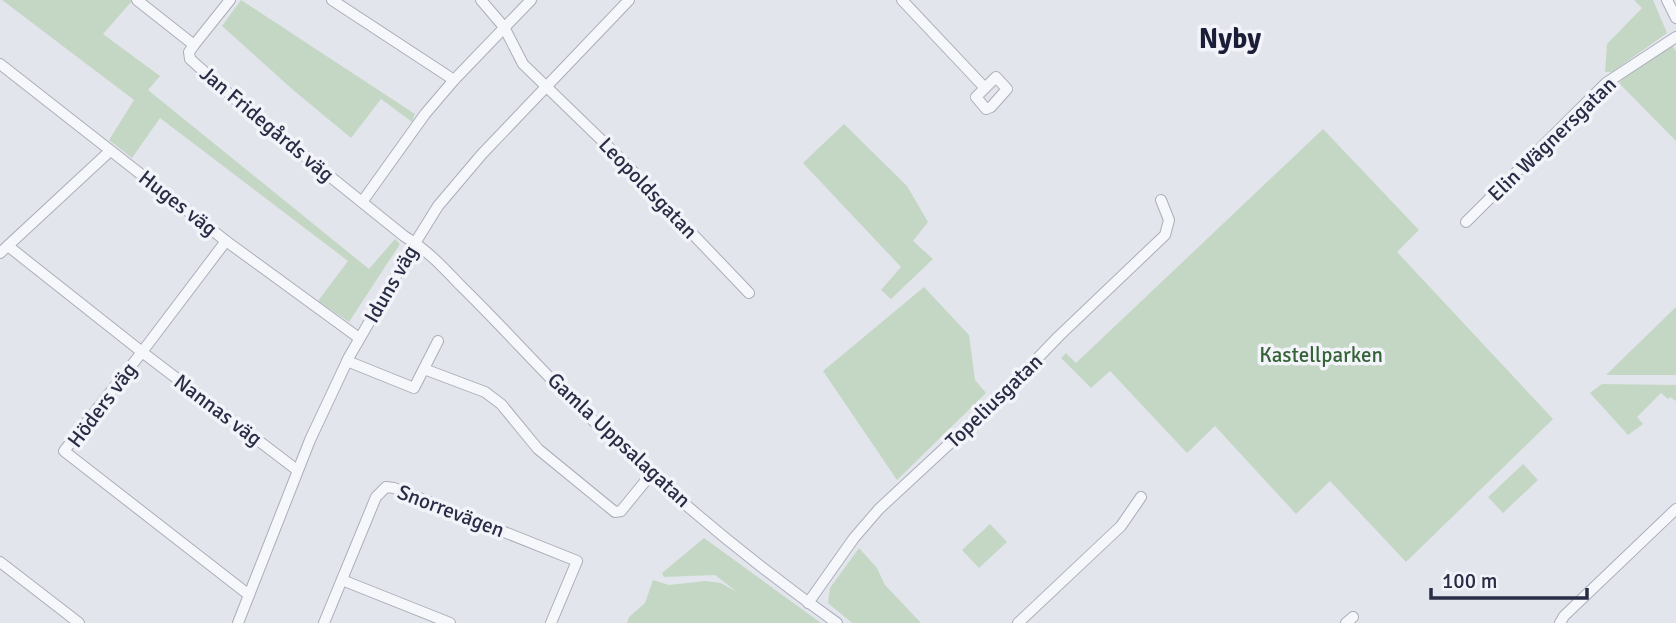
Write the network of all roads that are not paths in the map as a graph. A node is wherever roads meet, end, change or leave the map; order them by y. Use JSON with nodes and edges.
{"nodes":[{"id":1,"x":136,"y":0,"type":"edge"},
{"id":2,"x":230,"y":0,"type":"edge"},
{"id":3,"x":332,"y":0,"type":"edge"},
{"id":4,"x":481,"y":0,"type":"edge"},
{"id":5,"x":531,"y":0,"type":"edge"},
{"id":6,"x":629,"y":0,"type":"edge"},
{"id":7,"x":902,"y":0,"type":"edge"},
{"id":8,"x":1667,"y":0,"type":"edge"},
{"id":9,"x":1676,"y":18,"type":"edge"},
{"id":10,"x":504,"y":27,"type":"junction"},
{"id":11,"x":1676,"y":37,"type":"edge"},
{"id":12,"x":194,"y":45,"type":"junction"},
{"id":13,"x":0,"y":64,"type":"edge"},
{"id":14,"x":454,"y":80,"type":"junction"},
{"id":15,"x":545,"y":87,"type":"junction"},
{"id":16,"x":984,"y":87,"type":"dead end"},
{"id":17,"x":110,"y":151,"type":"junction"},
{"id":18,"x":1161,"y":200,"type":"dead end"},
{"id":19,"x":362,"y":202,"type":"junction"},
{"id":20,"x":1466,"y":222,"type":"dead end"},
{"id":21,"x":226,"y":241,"type":"junction"},
{"id":22,"x":415,"y":243,"type":"junction"},
{"id":23,"x":4,"y":250,"type":"edge"},
{"id":24,"x":749,"y":293,"type":"dead end"},
{"id":25,"x":359,"y":338,"type":"junction"},
{"id":26,"x":438,"y":341,"type":"dead end"},
{"id":27,"x":142,"y":352,"type":"junction"},
{"id":28,"x":347,"y":361,"type":"junction"},
{"id":29,"x":424,"y":369,"type":"junction"},
{"id":30,"x":297,"y":470,"type":"junction"},
{"id":31,"x":652,"y":473,"type":"junction"},
{"id":32,"x":1141,"y":497,"type":"dead end"},
{"id":33,"x":1676,"y":509,"type":"edge"},
{"id":34,"x":0,"y":562,"type":"edge"},
{"id":35,"x":342,"y":580,"type":"junction"},
{"id":36,"x":249,"y":595,"type":"junction"},
{"id":37,"x":808,"y":603,"type":"junction"},
{"id":38,"x":79,"y":623,"type":"edge"},
{"id":39,"x":238,"y":623,"type":"edge"},
{"id":40,"x":324,"y":623,"type":"edge"},
{"id":41,"x":450,"y":623,"type":"edge"},
{"id":42,"x":551,"y":623,"type":"edge"},
{"id":43,"x":837,"y":623,"type":"edge"},
{"id":44,"x":1018,"y":623,"type":"edge"},
{"id":45,"x":1560,"y":623,"type":"edge"}],
"edges":[{"from":1,"to":12,"type":"street","name":"Jan Fridegårds väg"},
{"from":2,"to":12,"type":"street"},
{"from":3,"to":14,"type":"street"},
{"from":4,"to":10,"type":"street","name":"Leopoldsgatan"},
{"from":5,"to":10,"type":"street"},
{"from":6,"to":15,"type":"street","name":"Iduns väg"},
{"from":7,"to":16,"type":"street"},
{"from":8,"to":9,"type":"street"},
{"from":10,"to":14,"type":"street"},
{"from":10,"to":15,"type":"street","name":"Leopoldsgatan"},
{"from":11,"to":20,"type":"street","name":"Elin Wägnersgatan"},
{"from":12,"to":19,"type":"street","name":"Jan Fridegårds väg"},
{"from":13,"to":17,"type":"street","name":"Huges väg"},
{"from":14,"to":19,"type":"street"},
{"from":15,"to":22,"type":"street","name":"Iduns väg"},
{"from":15,"to":24,"type":"street","name":"Leopoldsgatan"},
{"from":17,"to":21,"type":"street","name":"Huges väg"},
{"from":17,"to":23,"type":"street"},
{"from":18,"to":37,"type":"street","name":"Topeliusgatan"},
{"from":19,"to":22,"type":"street","name":"Jan Fridegårds väg"},
{"from":21,"to":25,"type":"street","name":"Huges väg"},
{"from":21,"to":27,"type":"street","name":"Höders väg"},
{"from":22,"to":25,"type":"street","name":"Iduns väg"},
{"from":22,"to":31,"type":"street","name":"Gamla Uppsalagatan"},
{"from":23,"to":27,"type":"street","name":"Nannas väg"},
{"from":25,"to":28,"type":"street","name":"Iduns väg"},
{"from":26,"to":29,"type":"street"},
{"from":27,"to":30,"type":"street","name":"Nannas väg"},
{"from":27,"to":36,"type":"street","name":"Höders väg"},
{"from":28,"to":29,"type":"street"},
{"from":28,"to":30,"type":"street","name":"Iduns väg"},
{"from":29,"to":31,"type":"street"},
{"from":30,"to":36,"type":"street","name":"Iduns väg"},
{"from":31,"to":37,"type":"street","name":"Gamla Uppsalagatan"},
{"from":32,"to":44,"type":"street"},
{"from":33,"to":45,"type":"street"},
{"from":34,"to":38,"type":"street"},
{"from":35,"to":40,"type":"street","name":"Snorrevägen"},
{"from":35,"to":41,"type":"street"},
{"from":35,"to":42,"type":"street","name":"Snorrevägen"},
{"from":36,"to":39,"type":"street","name":"Iduns väg"},
{"from":37,"to":43,"type":"street","name":"Gamla Uppsalagatan"}]}
